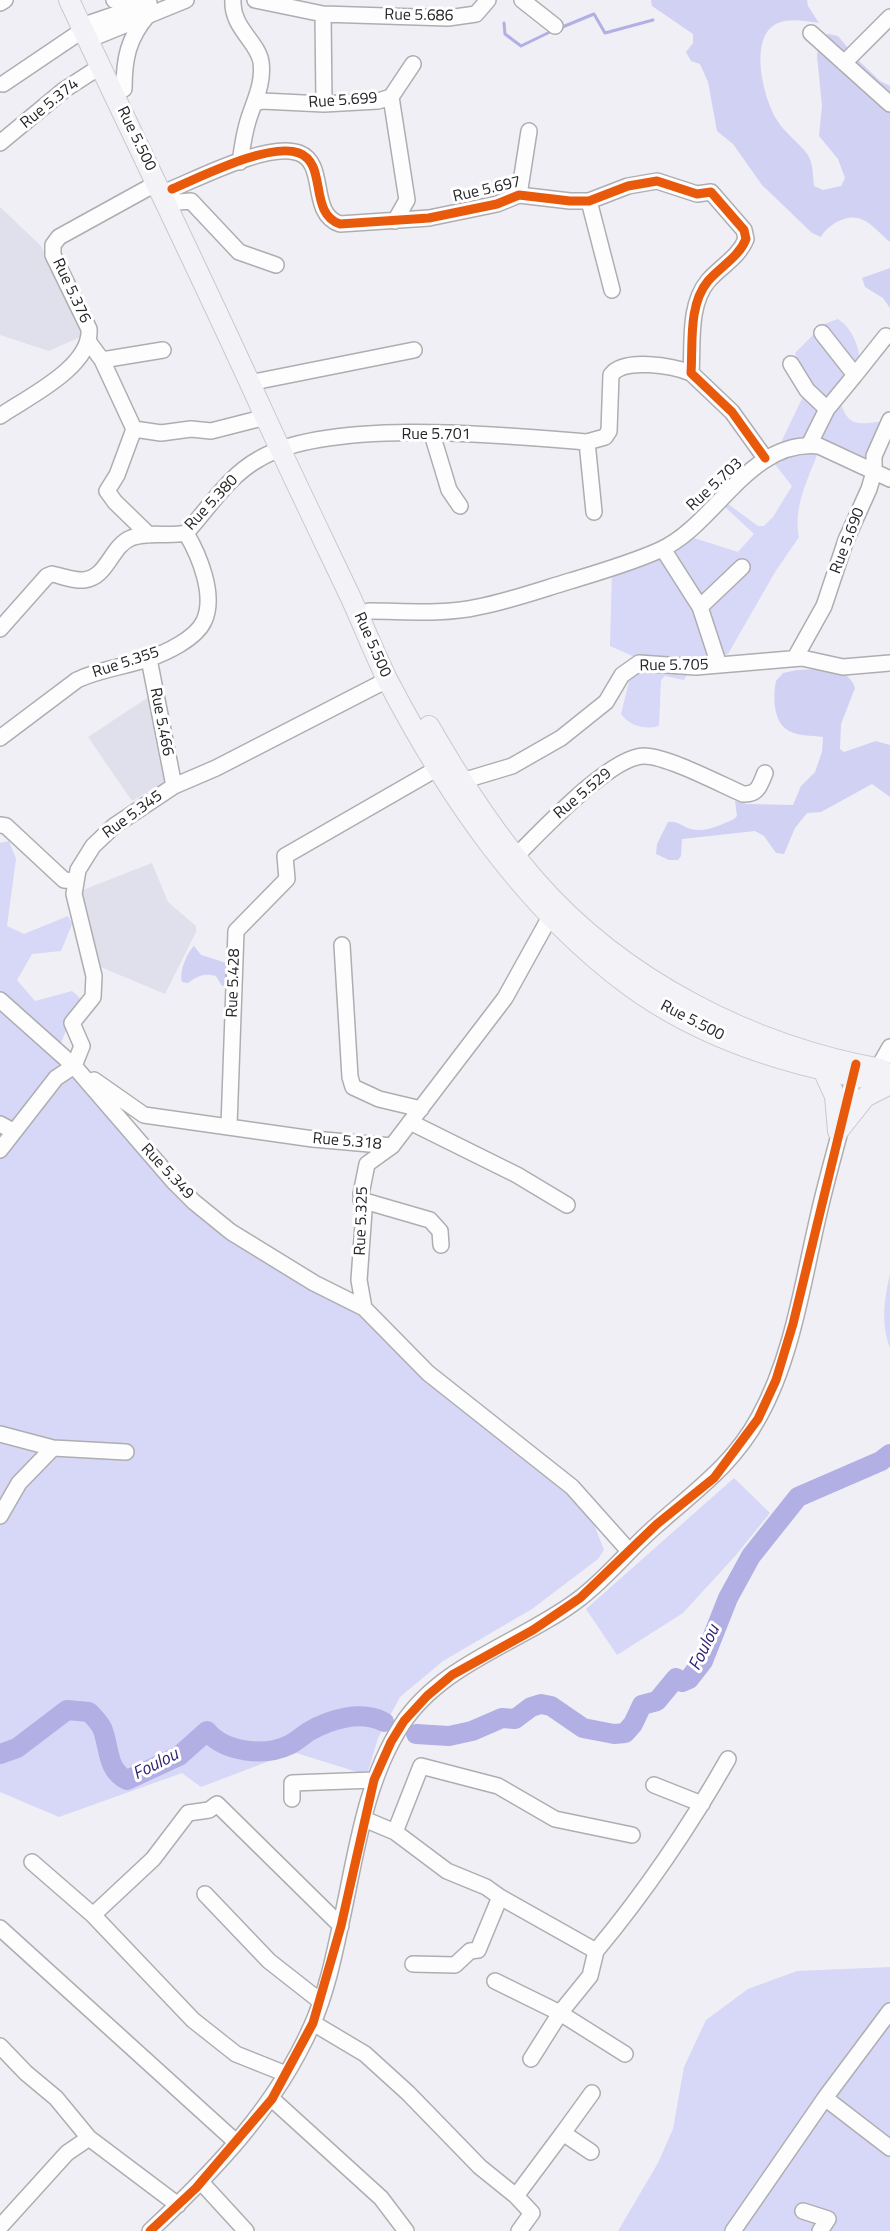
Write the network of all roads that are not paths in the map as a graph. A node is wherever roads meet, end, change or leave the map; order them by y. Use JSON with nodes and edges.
{"nodes":[{"id":1,"x":5,"y":0,"type":"edge"},
{"id":2,"x":69,"y":0,"type":"edge"},
{"id":3,"x":81,"y":0,"type":"edge"},
{"id":4,"x":114,"y":0,"type":"edge"},
{"id":5,"x":186,"y":0,"type":"edge"},
{"id":6,"x":233,"y":0,"type":"edge"},
{"id":7,"x":255,"y":0,"type":"edge"},
{"id":8,"x":488,"y":0,"type":"edge"},
{"id":9,"x":522,"y":0,"type":"edge"},
{"id":10,"x":0,"y":3,"type":"edge"},
{"id":11,"x":151,"y":6,"type":"edge"},
{"id":12,"x":323,"y":14,"type":"junction"},
{"id":13,"x":890,"y":17,"type":"edge"},
{"id":14,"x":555,"y":26,"type":"dead end"},
{"id":15,"x":88,"y":31,"type":"junction"},
{"id":16,"x":811,"y":33,"type":"dead end"},
{"id":17,"x":843,"y":63,"type":"junction"},
{"id":18,"x":413,"y":64,"type":"dead end"},
{"id":19,"x":101,"y":66,"type":"junction"},
{"id":20,"x":3,"y":84,"type":"dead end"},
{"id":21,"x":124,"y":89,"type":"junction"},
{"id":22,"x":391,"y":97,"type":"junction"},
{"id":23,"x":256,"y":103,"type":"junction"},
{"id":24,"x":324,"y":104,"type":"junction"},
{"id":25,"x":890,"y":104,"type":"edge"},
{"id":26,"x":529,"y":131,"type":"dead end"},
{"id":27,"x":0,"y":143,"type":"edge"},
{"id":28,"x":240,"y":162,"type":"junction"},
{"id":29,"x":169,"y":191,"type":"junction"},
{"id":30,"x":519,"y":195,"type":"junction"},
{"id":31,"x":589,"y":201,"type":"junction"},
{"id":32,"x":394,"y":221,"type":"junction"},
{"id":33,"x":276,"y":265,"type":"dead end"},
{"id":34,"x":612,"y":290,"type":"dead end"},
{"id":35,"x":822,"y":333,"type":"dead end"},
{"id":36,"x":886,"y":336,"type":"dead end"},
{"id":37,"x":88,"y":341,"type":"junction"},
{"id":38,"x":163,"y":350,"type":"dead end"},
{"id":39,"x":414,"y":350,"type":"dead end"},
{"id":40,"x":102,"y":360,"type":"junction"},
{"id":41,"x":792,"y":364,"type":"dead end"},
{"id":42,"x":692,"y":373,"type":"junction"},
{"id":43,"x":855,"y":375,"type":"junction"},
{"id":44,"x":259,"y":381,"type":"junction"},
{"id":45,"x":827,"y":410,"type":"junction"},
{"id":46,"x":0,"y":416,"type":"edge"},
{"id":47,"x":266,"y":417,"type":"junction"},
{"id":48,"x":890,"y":420,"type":"edge"},
{"id":49,"x":134,"y":429,"type":"junction"},
{"id":50,"x":432,"y":434,"type":"junction"},
{"id":51,"x":587,"y":442,"type":"junction"},
{"id":52,"x":809,"y":445,"type":"junction"},
{"id":53,"x":284,"y":447,"type":"junction"},
{"id":54,"x":765,"y":458,"type":"junction"},
{"id":55,"x":874,"y":472,"type":"junction"},
{"id":56,"x":890,"y":479,"type":"edge"},
{"id":57,"x":460,"y":506,"type":"dead end"},
{"id":58,"x":594,"y":512,"type":"dead end"},
{"id":59,"x":186,"y":533,"type":"junction"},
{"id":60,"x":149,"y":535,"type":"junction"},
{"id":61,"x":663,"y":549,"type":"junction"},
{"id":62,"x":742,"y":567,"type":"dead end"},
{"id":63,"x":700,"y":606,"type":"junction"},
{"id":64,"x":369,"y":611,"type":"junction"},
{"id":65,"x":0,"y":629,"type":"edge"},
{"id":66,"x":795,"y":658,"type":"junction"},
{"id":67,"x":149,"y":659,"type":"junction"},
{"id":68,"x":890,"y":663,"type":"edge"},
{"id":69,"x":719,"y":665,"type":"junction"},
{"id":70,"x":387,"y":680,"type":"junction"},
{"id":71,"x":0,"y":738,"type":"edge"},
{"id":72,"x":438,"y":768,"type":"junction"},
{"id":73,"x":765,"y":773,"type":"dead end"},
{"id":74,"x":462,"y":781,"type":"junction"},
{"id":75,"x":174,"y":786,"type":"junction"},
{"id":76,"x":0,"y":825,"type":"edge"},
{"id":77,"x":511,"y":861,"type":"junction"},
{"id":78,"x":75,"y":881,"type":"junction"},
{"id":79,"x":554,"y":909,"type":"junction"},
{"id":80,"x":342,"y":945,"type":"dead end"},
{"id":81,"x":0,"y":999,"type":"edge"},
{"id":82,"x":890,"y":1047,"type":"edge"},
{"id":83,"x":74,"y":1066,"type":"junction"},
{"id":84,"x":855,"y":1070,"type":"junction"},
{"id":85,"x":824,"y":1072,"type":"junction"},
{"id":86,"x":887,"y":1076,"type":"edge"},
{"id":87,"x":421,"y":1109,"type":"junction"},
{"id":88,"x":410,"y":1122,"type":"junction"},
{"id":89,"x":229,"y":1126,"type":"junction"},
{"id":90,"x":7,"y":1127,"type":"edge"},
{"id":91,"x":838,"y":1131,"type":"junction"},
{"id":92,"x":392,"y":1146,"type":"junction"},
{"id":93,"x":0,"y":1150,"type":"edge"},
{"id":94,"x":361,"y":1200,"type":"junction"},
{"id":95,"x":567,"y":1204,"type":"dead end"},
{"id":96,"x":441,"y":1245,"type":"dead end"},
{"id":97,"x":364,"y":1308,"type":"junction"},
{"id":98,"x":0,"y":1434,"type":"edge"},
{"id":99,"x":53,"y":1448,"type":"junction"},
{"id":100,"x":126,"y":1452,"type":"dead end"},
{"id":101,"x":0,"y":1516,"type":"edge"},
{"id":102,"x":629,"y":1551,"type":"junction"},
{"id":103,"x":728,"y":1759,"type":"dead end"},
{"id":104,"x":374,"y":1780,"type":"junction"},
{"id":105,"x":654,"y":1785,"type":"dead end"},
{"id":106,"x":292,"y":1799,"type":"dead end"},
{"id":107,"x":702,"y":1804,"type":"junction"},
{"id":108,"x":364,"y":1819,"type":"junction"},
{"id":109,"x":395,"y":1832,"type":"junction"},
{"id":110,"x":632,"y":1835,"type":"dead end"},
{"id":111,"x":32,"y":1862,"type":"dead end"},
{"id":112,"x":206,"y":1894,"type":"dead end"},
{"id":113,"x":500,"y":1897,"type":"junction"},
{"id":114,"x":93,"y":1915,"type":"junction"},
{"id":115,"x":341,"y":1926,"type":"junction"},
{"id":116,"x":0,"y":1928,"type":"edge"},
{"id":117,"x":596,"y":1950,"type":"junction"},
{"id":118,"x":413,"y":1964,"type":"dead end"},
{"id":119,"x":495,"y":1981,"type":"dead end"},
{"id":120,"x":320,"y":2001,"type":"junction"},
{"id":121,"x":890,"y":2011,"type":"edge"},
{"id":122,"x":560,"y":2013,"type":"junction"},
{"id":123,"x":313,"y":2023,"type":"junction"},
{"id":124,"x":0,"y":2046,"type":"edge"},
{"id":125,"x":625,"y":2054,"type":"dead end"},
{"id":126,"x":531,"y":2059,"type":"dead end"},
{"id":127,"x":286,"y":2074,"type":"junction"},
{"id":128,"x":592,"y":2093,"type":"dead end"},
{"id":129,"x":825,"y":2098,"type":"junction"},
{"id":130,"x":272,"y":2099,"type":"junction"},
{"id":131,"x":563,"y":2133,"type":"junction"},
{"id":132,"x":89,"y":2138,"type":"junction"},
{"id":133,"x":236,"y":2142,"type":"junction"},
{"id":134,"x":890,"y":2148,"type":"edge"},
{"id":135,"x":591,"y":2152,"type":"dead end"},
{"id":136,"x":201,"y":2182,"type":"junction"},
{"id":137,"x":516,"y":2196,"type":"junction"},
{"id":138,"x":178,"y":2205,"type":"junction"},
{"id":139,"x":803,"y":2211,"type":"dead end"},
{"id":140,"x":0,"y":2227,"type":"edge"},
{"id":141,"x":150,"y":2231,"type":"edge"},
{"id":142,"x":246,"y":2231,"type":"edge"},
{"id":143,"x":406,"y":2231,"type":"edge"},
{"id":144,"x":519,"y":2231,"type":"edge"},
{"id":145,"x":733,"y":2231,"type":"edge"},
{"id":146,"x":820,"y":2231,"type":"edge"}],
"edges":[{"from":1,"to":10,"type":"street"},
{"from":2,"to":15,"type":"main road","name":"Rue 5.500"},
{"from":3,"to":15,"type":"main road","name":"Rue 5.500"},
{"from":4,"to":11,"type":"street"},
{"from":5,"to":11,"type":"street"},
{"from":6,"to":23,"type":"street"},
{"from":7,"to":12,"type":"street","name":"Rue 5.686"},
{"from":8,"to":12,"type":"street","name":"Rue 5.686"},
{"from":9,"to":14,"type":"street"},
{"from":11,"to":15,"type":"street"},
{"from":11,"to":21,"type":"street"},
{"from":12,"to":24,"type":"street"},
{"from":13,"to":17,"type":"street"},
{"from":15,"to":19,"type":"main road","name":"Rue 5.500"},
{"from":15,"to":20,"type":"street"},
{"from":15,"to":21,"type":"main road","name":"Rue 5.500"},
{"from":16,"to":17,"type":"street"},
{"from":17,"to":25,"type":"street"},
{"from":18,"to":22,"type":"street","name":"Rue 5.699"},
{"from":19,"to":27,"type":"street","name":"Rue 5.374"},
{"from":19,"to":29,"type":"main road","name":"Rue 5.500"},
{"from":21,"to":29,"type":"main road","name":"Rue 5.500"},
{"from":22,"to":24,"type":"street","name":"Rue 5.699"},
{"from":22,"to":32,"type":"street"},
{"from":23,"to":24,"type":"street","name":"Rue 5.699"},
{"from":23,"to":28,"type":"street"},
{"from":26,"to":30,"type":"street"},
{"from":28,"to":29,"type":"street","name":"Rue 5.697"},
{"from":28,"to":32,"type":"street","name":"Rue 5.697"},
{"from":29,"to":33,"type":"street"},
{"from":29,"to":37,"type":"street","name":"Rue 5.376"},
{"from":29,"to":44,"type":"main road","name":"Rue 5.500"},
{"from":29,"to":47,"type":"main road","name":"Rue 5.500"},
{"from":30,"to":31,"type":"street","name":"Rue 5.697"},
{"from":30,"to":32,"type":"street","name":"Rue 5.697"},
{"from":31,"to":34,"type":"street"},
{"from":31,"to":42,"type":"street","name":"Rue 5.697"},
{"from":35,"to":43,"type":"street"},
{"from":36,"to":43,"type":"street"},
{"from":37,"to":40,"type":"street"},
{"from":37,"to":46,"type":"street","name":"Rue 5.376"},
{"from":38,"to":40,"type":"street"},
{"from":39,"to":44,"type":"street"},
{"from":40,"to":49,"type":"street"},
{"from":41,"to":45,"type":"street"},
{"from":42,"to":51,"type":"street"},
{"from":42,"to":54,"type":"street"},
{"from":43,"to":45,"type":"street"},
{"from":44,"to":53,"type":"main road","name":"Rue 5.500"},
{"from":45,"to":52,"type":"street"},
{"from":47,"to":49,"type":"street"},
{"from":47,"to":53,"type":"main road","name":"Rue 5.500"},
{"from":48,"to":55,"type":"street","name":"Rue 5.690"},
{"from":49,"to":60,"type":"street"},
{"from":50,"to":51,"type":"street","name":"Rue 5.701"},
{"from":50,"to":53,"type":"street","name":"Rue 5.701"},
{"from":50,"to":57,"type":"street"},
{"from":51,"to":58,"type":"street"},
{"from":52,"to":54,"type":"street","name":"Rue 5.703"},
{"from":52,"to":55,"type":"street"},
{"from":53,"to":59,"type":"street","name":"Rue 5.380"},
{"from":53,"to":64,"type":"main road","name":"Rue 5.500"},
{"from":53,"to":70,"type":"main road","name":"Rue 5.500"},
{"from":54,"to":61,"type":"street","name":"Rue 5.703"},
{"from":55,"to":56,"type":"street"},
{"from":55,"to":66,"type":"street","name":"Rue 5.690"},
{"from":59,"to":60,"type":"street","name":"Rue 5.380"},
{"from":59,"to":67,"type":"street","name":"Rue 5.355"},
{"from":60,"to":65,"type":"street","name":"Rue 5.380"},
{"from":61,"to":63,"type":"street"},
{"from":61,"to":64,"type":"street","name":"Rue 5.703"},
{"from":62,"to":63,"type":"street"},
{"from":63,"to":69,"type":"street"},
{"from":64,"to":74,"type":"main road","name":"Rue 5.500"},
{"from":66,"to":68,"type":"street","name":"Rue 5.705"},
{"from":66,"to":69,"type":"street","name":"Rue 5.705"},
{"from":67,"to":71,"type":"street","name":"Rue 5.355"},
{"from":67,"to":75,"type":"street","name":"Rue 5.466"},
{"from":69,"to":74,"type":"street","name":"Rue 5.705"},
{"from":70,"to":72,"type":"main road","name":"Rue 5.500"},
{"from":70,"to":75,"type":"street","name":"Rue 5.345"},
{"from":72,"to":77,"type":"main road","name":"Rue 5.500"},
{"from":72,"to":89,"type":"street","name":"Rue 5.428"},
{"from":73,"to":77,"type":"street","name":"Rue 5.529"},
{"from":74,"to":77,"type":"main road","name":"Rue 5.500"},
{"from":75,"to":78,"type":"street","name":"Rue 5.345"},
{"from":76,"to":78,"type":"street"},
{"from":77,"to":79,"type":"main road","name":"Rue 5.500"},
{"from":78,"to":83,"type":"street"},
{"from":79,"to":84,"type":"main road","name":"Rue 5.500"},
{"from":79,"to":85,"type":"main road","name":"Rue 5.500"},
{"from":79,"to":87,"type":"street","name":"Rue 5.318"},
{"from":80,"to":87,"type":"street"},
{"from":81,"to":83,"type":"street","name":"Rue 5.349"},
{"from":82,"to":86,"type":"street"},
{"from":83,"to":89,"type":"street","name":"Rue 5.318"},
{"from":83,"to":90,"type":"street"},
{"from":83,"to":97,"type":"street","name":"Rue 5.349"},
{"from":84,"to":85,"type":"main road","name":"Rue 5.500"},
{"from":84,"to":86,"type":"main road","name":"Rue 5.500"},
{"from":84,"to":91,"type":"street"},
{"from":85,"to":91,"type":"main road"},
{"from":86,"to":91,"type":"main road"},
{"from":87,"to":88,"type":"street","name":"Rue 5.318"},
{"from":88,"to":92,"type":"street","name":"Rue 5.318"},
{"from":88,"to":95,"type":"street"},
{"from":89,"to":92,"type":"street","name":"Rue 5.318"},
{"from":90,"to":93,"type":"street"},
{"from":91,"to":102,"type":"street"},
{"from":92,"to":94,"type":"street","name":"Rue 5.325"},
{"from":94,"to":96,"type":"street"},
{"from":94,"to":97,"type":"street","name":"Rue 5.325"},
{"from":97,"to":102,"type":"street","name":"Rue 5.349"},
{"from":98,"to":99,"type":"street"},
{"from":99,"to":100,"type":"street"},
{"from":99,"to":101,"type":"street"},
{"from":102,"to":104,"type":"street"},
{"from":103,"to":107,"type":"street"},
{"from":104,"to":106,"type":"street"},
{"from":104,"to":108,"type":"street"},
{"from":105,"to":107,"type":"street"},
{"from":107,"to":117,"type":"street"},
{"from":108,"to":109,"type":"street"},
{"from":108,"to":115,"type":"street"},
{"from":109,"to":110,"type":"street"},
{"from":109,"to":113,"type":"street"},
{"from":111,"to":114,"type":"street"},
{"from":112,"to":120,"type":"street"},
{"from":113,"to":117,"type":"street"},
{"from":113,"to":118,"type":"street"},
{"from":114,"to":115,"type":"street"},
{"from":114,"to":127,"type":"street"},
{"from":115,"to":120,"type":"street"},
{"from":116,"to":133,"type":"street"},
{"from":117,"to":122,"type":"street"},
{"from":119,"to":122,"type":"street"},
{"from":120,"to":123,"type":"street"},
{"from":121,"to":129,"type":"street"},
{"from":122,"to":125,"type":"street"},
{"from":122,"to":126,"type":"street"},
{"from":123,"to":127,"type":"street"},
{"from":123,"to":137,"type":"street"},
{"from":124,"to":132,"type":"street"},
{"from":127,"to":130,"type":"street"},
{"from":128,"to":131,"type":"street"},
{"from":129,"to":134,"type":"street"},
{"from":129,"to":145,"type":"street"},
{"from":130,"to":133,"type":"street"},
{"from":130,"to":143,"type":"street"},
{"from":131,"to":135,"type":"street"},
{"from":131,"to":137,"type":"street"},
{"from":132,"to":138,"type":"street"},
{"from":132,"to":140,"type":"street"},
{"from":133,"to":136,"type":"street"},
{"from":136,"to":138,"type":"street"},
{"from":136,"to":142,"type":"street"},
{"from":137,"to":144,"type":"street"},
{"from":138,"to":141,"type":"street"},
{"from":139,"to":146,"type":"street"}]}
